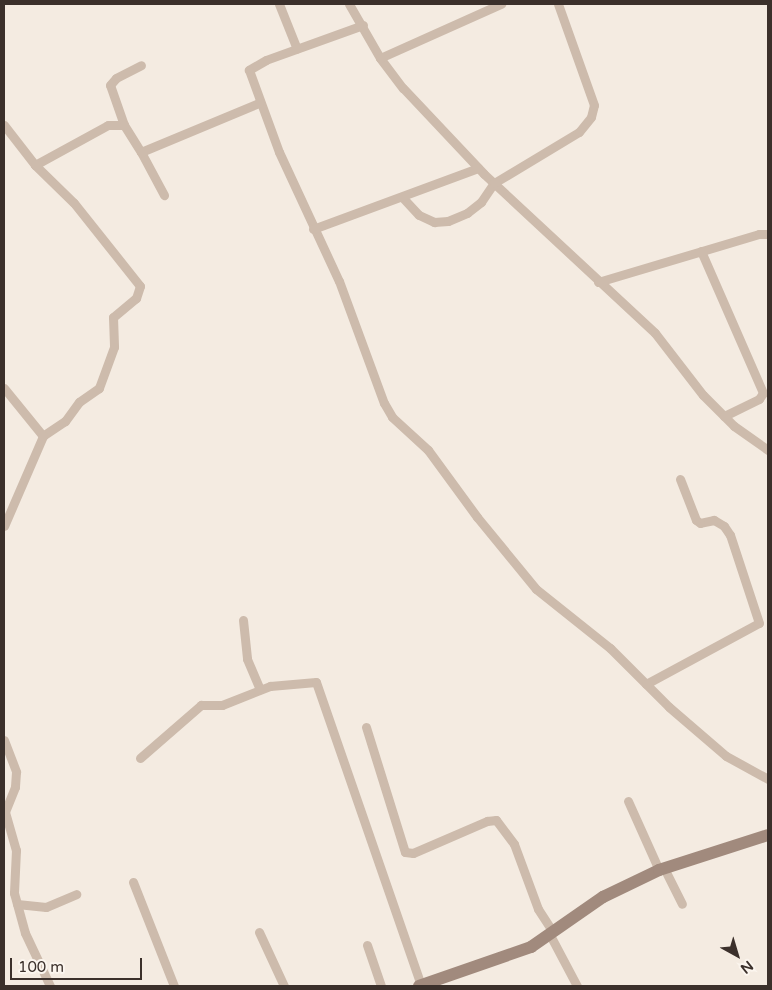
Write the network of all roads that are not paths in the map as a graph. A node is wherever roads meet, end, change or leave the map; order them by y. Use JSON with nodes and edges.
{"nodes":[{"id":1,"x":279,"y":4,"type":"edge"},
{"id":2,"x":349,"y":4,"type":"edge"},
{"id":3,"x":501,"y":4,"type":"edge"},
{"id":4,"x":558,"y":4,"type":"edge"},
{"id":5,"x":363,"y":25,"type":"junction"},
{"id":6,"x":297,"y":49,"type":"junction"},
{"id":7,"x":380,"y":58,"type":"junction"},
{"id":8,"x":141,"y":65,"type":"dead end"},
{"id":9,"x":259,"y":103,"type":"junction"},
{"id":10,"x":4,"y":125,"type":"edge"},
{"id":11,"x":124,"y":125,"type":"junction"},
{"id":12,"x":141,"y":152,"type":"junction"},
{"id":13,"x":35,"y":165,"type":"junction"},
{"id":14,"x":478,"y":168,"type":"junction"},
{"id":15,"x":494,"y":183,"type":"junction"},
{"id":16,"x":164,"y":195,"type":"dead end"},
{"id":17,"x":403,"y":198,"type":"junction"},
{"id":18,"x":314,"y":229,"type":"junction"},
{"id":19,"x":768,"y":234,"type":"edge"},
{"id":20,"x":701,"y":251,"type":"junction"},
{"id":21,"x":598,"y":282,"type":"junction"},
{"id":22,"x":4,"y":388,"type":"edge"},
{"id":23,"x":724,"y":416,"type":"junction"},
{"id":24,"x":43,"y":436,"type":"junction"},
{"id":25,"x":768,"y":450,"type":"edge"},
{"id":26,"x":680,"y":479,"type":"dead end"},
{"id":27,"x":4,"y":526,"type":"edge"},
{"id":28,"x":243,"y":620,"type":"dead end"},
{"id":29,"x":646,"y":684,"type":"junction"},
{"id":30,"x":260,"y":688,"type":"junction"},
{"id":31,"x":366,"y":727,"type":"dead end"},
{"id":32,"x":4,"y":740,"type":"edge"},
{"id":33,"x":140,"y":758,"type":"dead end"},
{"id":34,"x":768,"y":779,"type":"edge"},
{"id":35,"x":628,"y":801,"type":"dead end"},
{"id":36,"x":768,"y":834,"type":"edge"},
{"id":37,"x":661,"y":869,"type":"junction"},
{"id":38,"x":133,"y":882,"type":"dead end"},
{"id":39,"x":76,"y":894,"type":"dead end"},
{"id":40,"x":17,"y":904,"type":"junction"},
{"id":41,"x":682,"y":904,"type":"dead end"},
{"id":42,"x":259,"y":932,"type":"dead end"},
{"id":43,"x":552,"y":934,"type":"junction"},
{"id":44,"x":367,"y":945,"type":"dead end"},
{"id":45,"x":50,"y":986,"type":"edge"},
{"id":46,"x":174,"y":986,"type":"edge"},
{"id":47,"x":284,"y":986,"type":"edge"},
{"id":48,"x":381,"y":986,"type":"edge"},
{"id":49,"x":420,"y":986,"type":"edge"},
{"id":50,"x":577,"y":986,"type":"edge"}],
"edges":[{"from":1,"to":6,"type":"street"},
{"from":2,"to":5,"type":"street"},
{"from":3,"to":7,"type":"street"},
{"from":4,"to":15,"type":"street"},
{"from":5,"to":6,"type":"street"},
{"from":5,"to":7,"type":"street"},
{"from":6,"to":9,"type":"street"},
{"from":7,"to":14,"type":"street"},
{"from":8,"to":11,"type":"street"},
{"from":9,"to":12,"type":"street"},
{"from":9,"to":18,"type":"street"},
{"from":10,"to":13,"type":"street"},
{"from":11,"to":12,"type":"street"},
{"from":11,"to":13,"type":"street"},
{"from":12,"to":16,"type":"street"},
{"from":13,"to":24,"type":"street"},
{"from":14,"to":15,"type":"street"},
{"from":14,"to":17,"type":"street"},
{"from":15,"to":17,"type":"street"},
{"from":15,"to":21,"type":"street"},
{"from":17,"to":18,"type":"street"},
{"from":18,"to":29,"type":"street"},
{"from":19,"to":20,"type":"street"},
{"from":20,"to":21,"type":"street"},
{"from":20,"to":23,"type":"street"},
{"from":21,"to":23,"type":"street"},
{"from":22,"to":24,"type":"street"},
{"from":23,"to":25,"type":"street"},
{"from":24,"to":27,"type":"street"},
{"from":26,"to":29,"type":"street"},
{"from":28,"to":30,"type":"street"},
{"from":29,"to":34,"type":"street"},
{"from":30,"to":33,"type":"street"},
{"from":30,"to":49,"type":"street"},
{"from":31,"to":43,"type":"street"},
{"from":32,"to":40,"type":"street"},
{"from":35,"to":37,"type":"street"},
{"from":36,"to":37,"type":"street"},
{"from":37,"to":41,"type":"street"},
{"from":37,"to":43,"type":"street"},
{"from":38,"to":46,"type":"street"},
{"from":39,"to":40,"type":"street"},
{"from":40,"to":45,"type":"street"},
{"from":42,"to":47,"type":"street"},
{"from":43,"to":49,"type":"street"},
{"from":43,"to":50,"type":"street"},
{"from":44,"to":48,"type":"street"}]}
